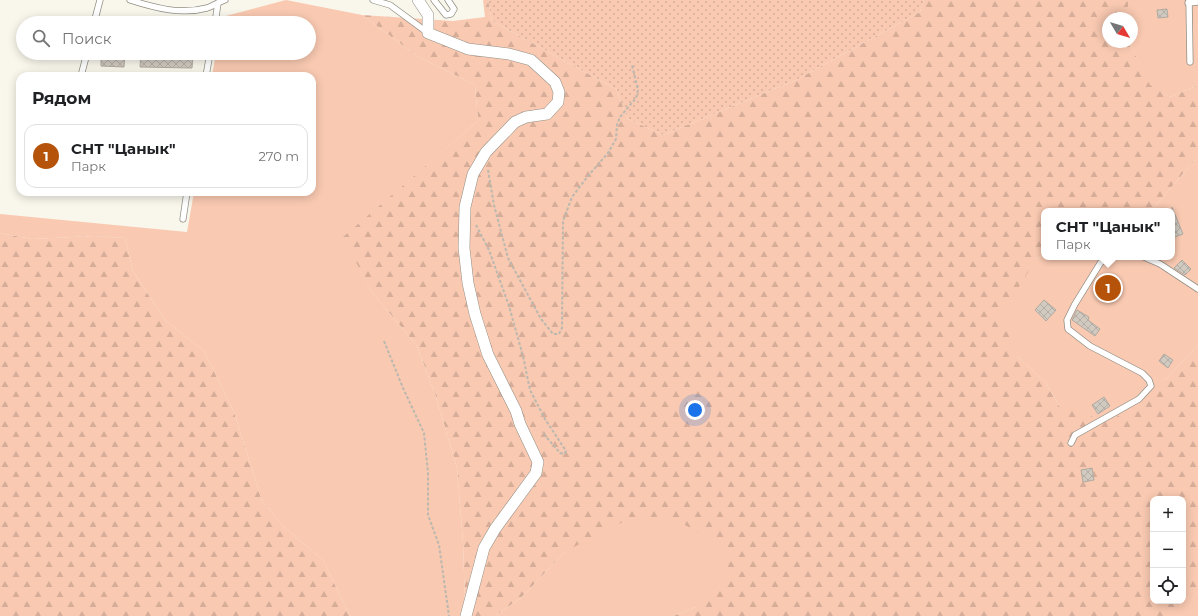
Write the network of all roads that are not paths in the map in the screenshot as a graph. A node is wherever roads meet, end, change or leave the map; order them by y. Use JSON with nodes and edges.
{"nodes":[{"id":1,"x":100,"y":0,"type":"edge"},
{"id":2,"x":130,"y":0,"type":"edge"},
{"id":3,"x":225,"y":0,"type":"edge"},
{"id":4,"x":373,"y":0,"type":"edge"},
{"id":5,"x":418,"y":0,"type":"edge"},
{"id":6,"x":434,"y":0,"type":"edge"},
{"id":7,"x":448,"y":0,"type":"edge"},
{"id":8,"x":1189,"y":2,"type":"edge"},
{"id":9,"x":1198,"y":2,"type":"edge"},
{"id":10,"x":218,"y":3,"type":"junction"},
{"id":11,"x":96,"y":16,"type":"edge"},
{"id":12,"x":216,"y":16,"type":"edge"},
{"id":13,"x":428,"y":33,"type":"junction"},
{"id":14,"x":85,"y":60,"type":"edge"},
{"id":15,"x":209,"y":60,"type":"edge"},
{"id":16,"x":1190,"y":62,"type":"dead end"},
{"id":17,"x":82,"y":72,"type":"edge"},
{"id":18,"x":207,"y":72,"type":"edge"},
{"id":19,"x":186,"y":196,"type":"edge"},
{"id":20,"x":183,"y":219,"type":"dead end"},
{"id":21,"x":1104,"y":260,"type":"edge"},
{"id":22,"x":1151,"y":260,"type":"edge"},
{"id":23,"x":1198,"y":289,"type":"edge"},
{"id":24,"x":1071,"y":443,"type":"dead end"},
{"id":25,"x":466,"y":616,"type":"edge"}],
"edges":[{"from":1,"to":11,"type":"lane"},
{"from":2,"to":10,"type":"lane"},
{"from":3,"to":10,"type":"lane"},
{"from":4,"to":13,"type":"lane"},
{"from":5,"to":13,"type":"street"},
{"from":6,"to":7,"type":"lane"},
{"from":8,"to":9,"type":"lane"},
{"from":8,"to":16,"type":"lane"},
{"from":10,"to":12,"type":"lane"},
{"from":13,"to":25,"type":"street"},
{"from":14,"to":17,"type":"lane"},
{"from":15,"to":18,"type":"lane"},
{"from":19,"to":20,"type":"lane"},
{"from":21,"to":24,"type":"lane"},
{"from":22,"to":23,"type":"lane"}]}
